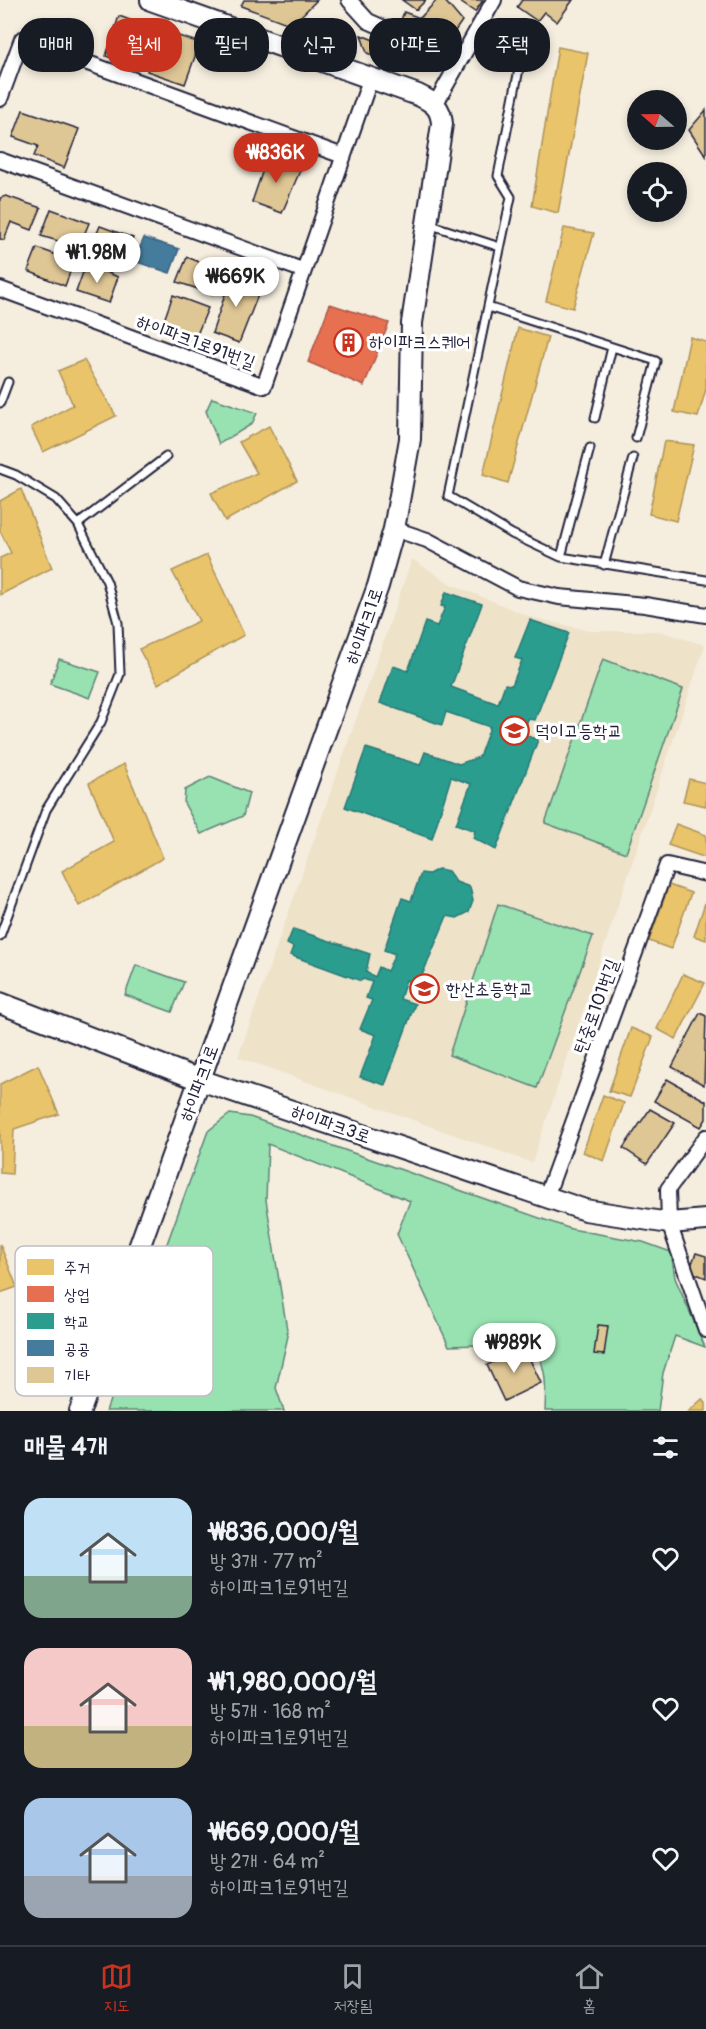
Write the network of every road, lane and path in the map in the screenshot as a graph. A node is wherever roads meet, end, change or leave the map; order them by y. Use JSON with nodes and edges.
{"nodes":[{"id":1,"x":151,"y":0,"type":"edge"},
{"id":2,"x":349,"y":0,"type":"edge"},
{"id":3,"x":494,"y":0,"type":"edge"},
{"id":4,"x":369,"y":21,"type":"edge"},
{"id":5,"x":462,"y":57,"type":"edge"},
{"id":6,"x":453,"y":72,"type":"edge"},
{"id":7,"x":518,"y":72,"type":"edge"},
{"id":8,"x":371,"y":77,"type":"junction"},
{"id":9,"x":0,"y":99,"type":"edge"},
{"id":10,"x":436,"y":103,"type":"junction"},
{"id":11,"x":343,"y":156,"type":"junction"},
{"id":12,"x":0,"y":160,"type":"edge"},
{"id":13,"x":427,"y":224,"type":"junction"},
{"id":14,"x":500,"y":247,"type":"junction"},
{"id":15,"x":302,"y":270,"type":"junction"},
{"id":16,"x":0,"y":289,"type":"edge"},
{"id":17,"x":488,"y":307,"type":"junction"},
{"id":18,"x":612,"y":347,"type":"junction"},
{"id":19,"x":8,"y":382,"type":"dead end"},
{"id":20,"x":0,"y":403,"type":"edge"},
{"id":21,"x":596,"y":418,"type":"dead end"},
{"id":22,"x":636,"y":438,"type":"dead end"},
{"id":23,"x":590,"y":448,"type":"dead end"},
{"id":24,"x":166,"y":458,"type":"dead end"},
{"id":25,"x":633,"y":458,"type":"dead end"},
{"id":26,"x":0,"y":469,"type":"edge"},
{"id":27,"x":78,"y":524,"type":"junction"},
{"id":28,"x":394,"y":529,"type":"junction"},
{"id":29,"x":561,"y":557,"type":"junction"},
{"id":30,"x":604,"y":565,"type":"junction"},
{"id":31,"x":706,"y":580,"type":"edge"},
{"id":32,"x":706,"y":615,"type":"edge"},
{"id":33,"x":706,"y":874,"type":"edge"},
{"id":34,"x":0,"y":936,"type":"edge"},
{"id":35,"x":0,"y":1003,"type":"edge"},
{"id":36,"x":200,"y":1080,"type":"junction"},
{"id":37,"x":706,"y":1137,"type":"edge"},
{"id":38,"x":546,"y":1197,"type":"junction"},
{"id":39,"x":706,"y":1220,"type":"edge"},
{"id":40,"x":669,"y":1223,"type":"junction"},
{"id":41,"x":140,"y":1246,"type":"edge"},
{"id":42,"x":706,"y":1330,"type":"edge"},
{"id":43,"x":85,"y":1396,"type":"edge"},
{"id":44,"x":80,"y":1411,"type":"edge"}],
"edges":[{"from":1,"to":8,"type":"street"},
{"from":2,"to":4,"type":"street"},
{"from":3,"to":5,"type":"street"},
{"from":6,"to":10,"type":"street"},
{"from":7,"to":14,"type":"lane"},
{"from":8,"to":10,"type":"street"},
{"from":8,"to":11,"type":"street","name":"하이파크1로91번길"},
{"from":9,"to":11,"type":"street"},
{"from":10,"to":13,"type":"street","name":"하이파크1로"},
{"from":11,"to":15,"type":"street","name":"하이파크1로91번길"},
{"from":12,"to":15,"type":"street"},
{"from":13,"to":14,"type":"lane"},
{"from":13,"to":28,"type":"street","name":"하이파크1로"},
{"from":14,"to":17,"type":"lane"},
{"from":15,"to":16,"type":"street","name":"하이파크1로91번길"},
{"from":17,"to":18,"type":"lane"},
{"from":17,"to":29,"type":"lane"},
{"from":18,"to":21,"type":"lane"},
{"from":18,"to":22,"type":"lane"},
{"from":19,"to":20,"type":"lane"},
{"from":23,"to":29,"type":"lane"},
{"from":24,"to":27,"type":"lane"},
{"from":25,"to":30,"type":"lane"},
{"from":26,"to":27,"type":"lane"},
{"from":27,"to":34,"type":"lane"},
{"from":28,"to":32,"type":"street"},
{"from":28,"to":36,"type":"street","name":"하이파크1로"},
{"from":29,"to":30,"type":"lane"},
{"from":30,"to":31,"type":"lane"},
{"from":33,"to":38,"type":"street","name":"탄중로101번길"},
{"from":35,"to":36,"type":"street","name":"하이파크3로"},
{"from":36,"to":38,"type":"street","name":"하이파크3로"},
{"from":36,"to":41,"type":"street","name":"하이파크1로"},
{"from":37,"to":40,"type":"street"},
{"from":38,"to":40,"type":"street","name":"하이파크3로"},
{"from":39,"to":40,"type":"street","name":"하이파크3로"},
{"from":40,"to":42,"type":"street"},
{"from":43,"to":44,"type":"street","name":"하이파크1로"}]}
